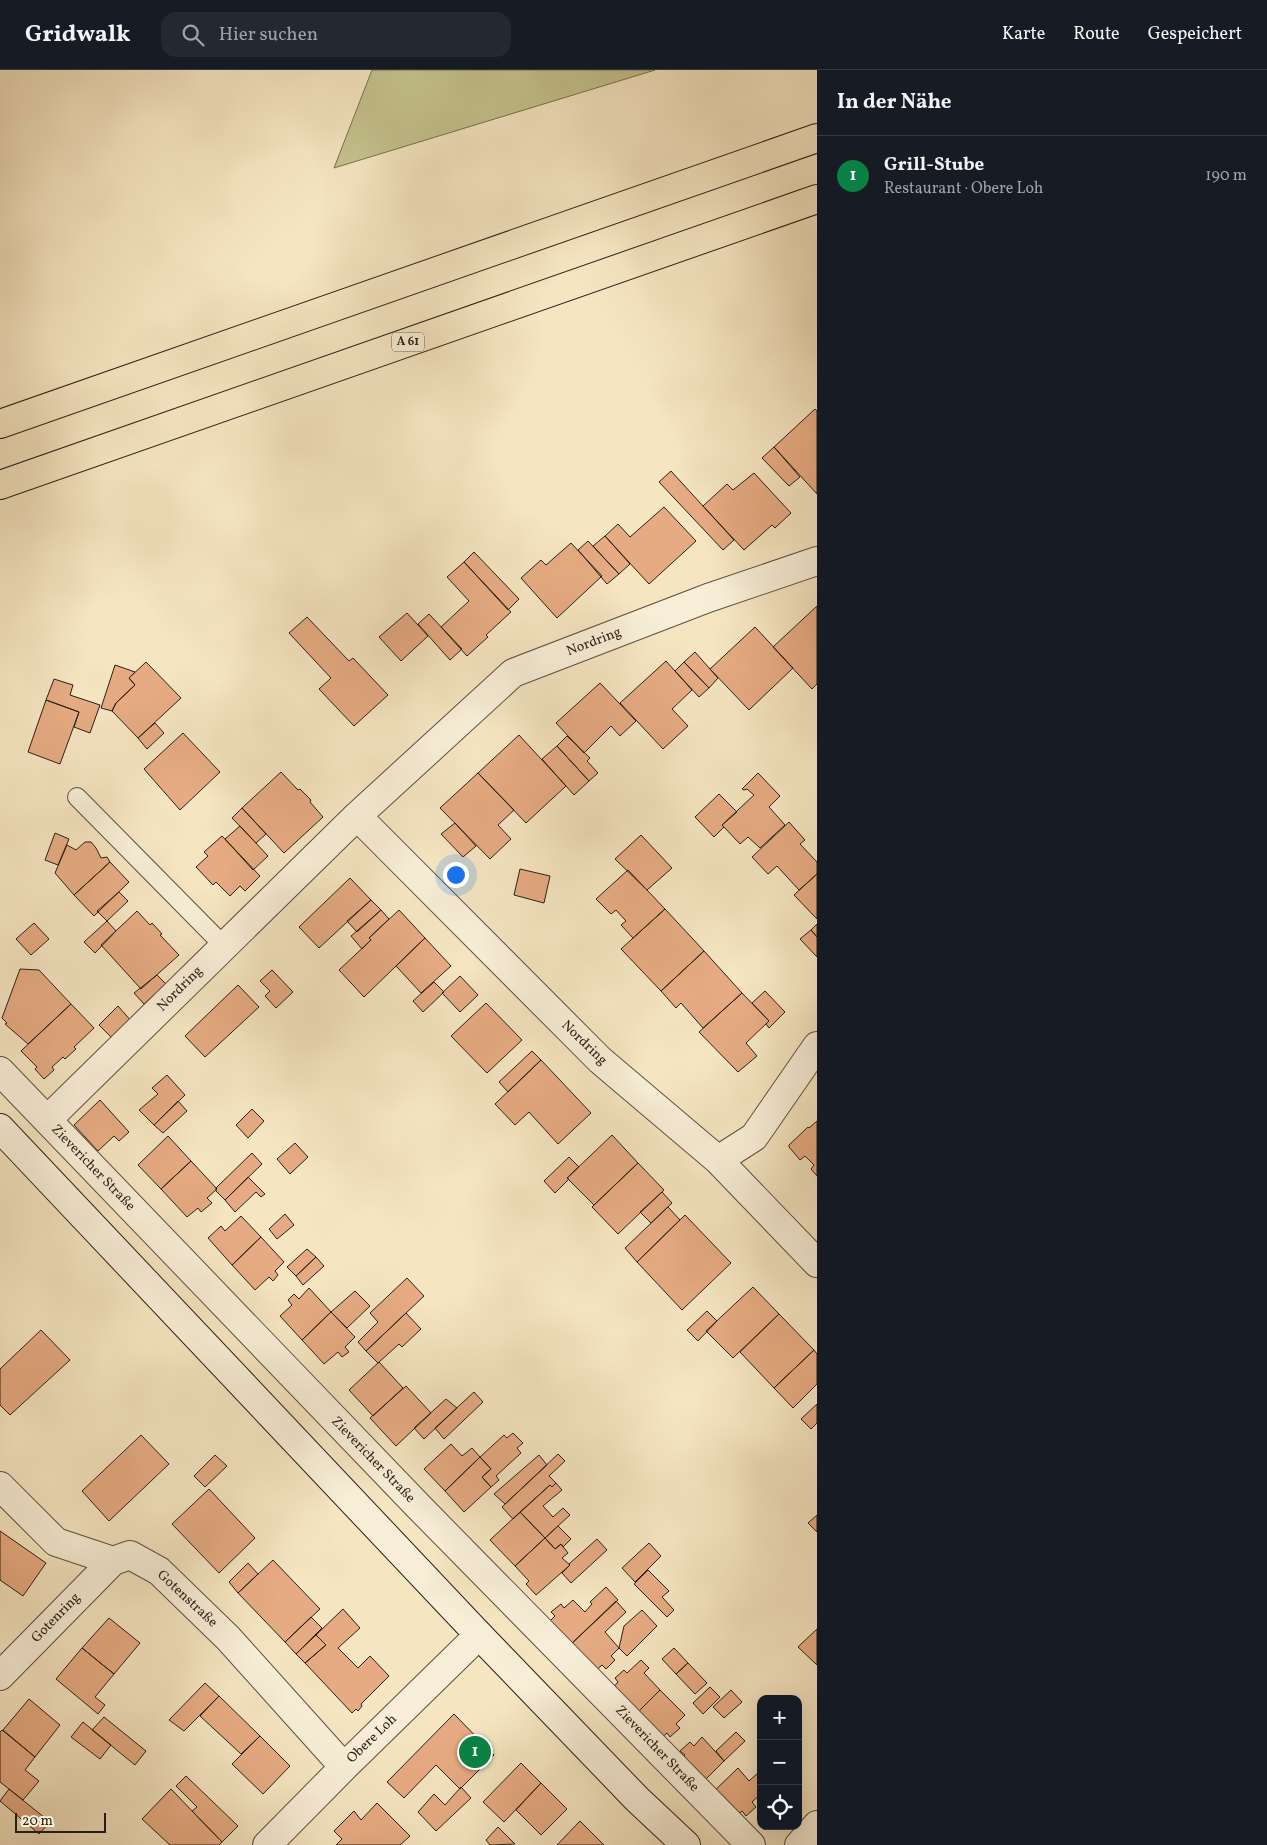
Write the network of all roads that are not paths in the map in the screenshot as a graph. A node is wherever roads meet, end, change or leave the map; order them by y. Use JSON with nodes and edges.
{"nodes":[{"id":1,"x":817,"y":138,"type":"edge"},
{"id":2,"x":817,"y":199,"type":"edge"},
{"id":3,"x":0,"y":424,"type":"edge"},
{"id":4,"x":0,"y":485,"type":"edge"},
{"id":5,"x":817,"y":561,"type":"edge"},
{"id":6,"x":77,"y":797,"type":"dead end"},
{"id":7,"x":357,"y":816,"type":"junction"},
{"id":8,"x":224,"y":946,"type":"junction"},
{"id":9,"x":817,"y":1046,"type":"edge"},
{"id":10,"x":0,"y":1071,"type":"edge"},
{"id":11,"x":46,"y":1120,"type":"junction"},
{"id":12,"x":0,"y":1128,"type":"edge"},
{"id":13,"x":718,"y":1160,"type":"junction"},
{"id":14,"x":817,"y":1263,"type":"edge"},
{"id":15,"x":0,"y":1486,"type":"edge"},
{"id":16,"x":113,"y":1561,"type":"junction"},
{"id":17,"x":479,"y":1635,"type":"junction"},
{"id":18,"x":0,"y":1676,"type":"edge"},
{"id":19,"x":344,"y":1766,"type":"junction"},
{"id":20,"x":817,"y":1825,"type":"edge"},
{"id":21,"x":267,"y":1845,"type":"edge"},
{"id":22,"x":686,"y":1845,"type":"edge"},
{"id":23,"x":751,"y":1845,"type":"edge"},
{"id":24,"x":799,"y":1845,"type":"edge"}],
"edges":[{"from":1,"to":3,"type":"highway"},
{"from":2,"to":4,"type":"highway","number":"A 61"},
{"from":5,"to":7,"type":"street","name":"Nordring"},
{"from":6,"to":8,"type":"lane"},
{"from":7,"to":8,"type":"street","name":"Nordring"},
{"from":7,"to":13,"type":"street","name":"Nordring"},
{"from":8,"to":11,"type":"street","name":"Nordring"},
{"from":9,"to":13,"type":"street"},
{"from":10,"to":11,"type":"street","name":"Zievericher Straße"},
{"from":11,"to":23,"type":"street","name":"Zievericher Straße"},
{"from":12,"to":17,"type":"street"},
{"from":13,"to":14,"type":"street","name":"Nordring"},
{"from":15,"to":16,"type":"street","name":"Gotenstraße"},
{"from":16,"to":18,"type":"street","name":"Gotenring"},
{"from":16,"to":19,"type":"street","name":"Gotenstraße"},
{"from":17,"to":19,"type":"street","name":"Obere Loh"},
{"from":17,"to":22,"type":"street"},
{"from":19,"to":21,"type":"street","name":"Obere Loh"},
{"from":20,"to":24,"type":"street"}]}
